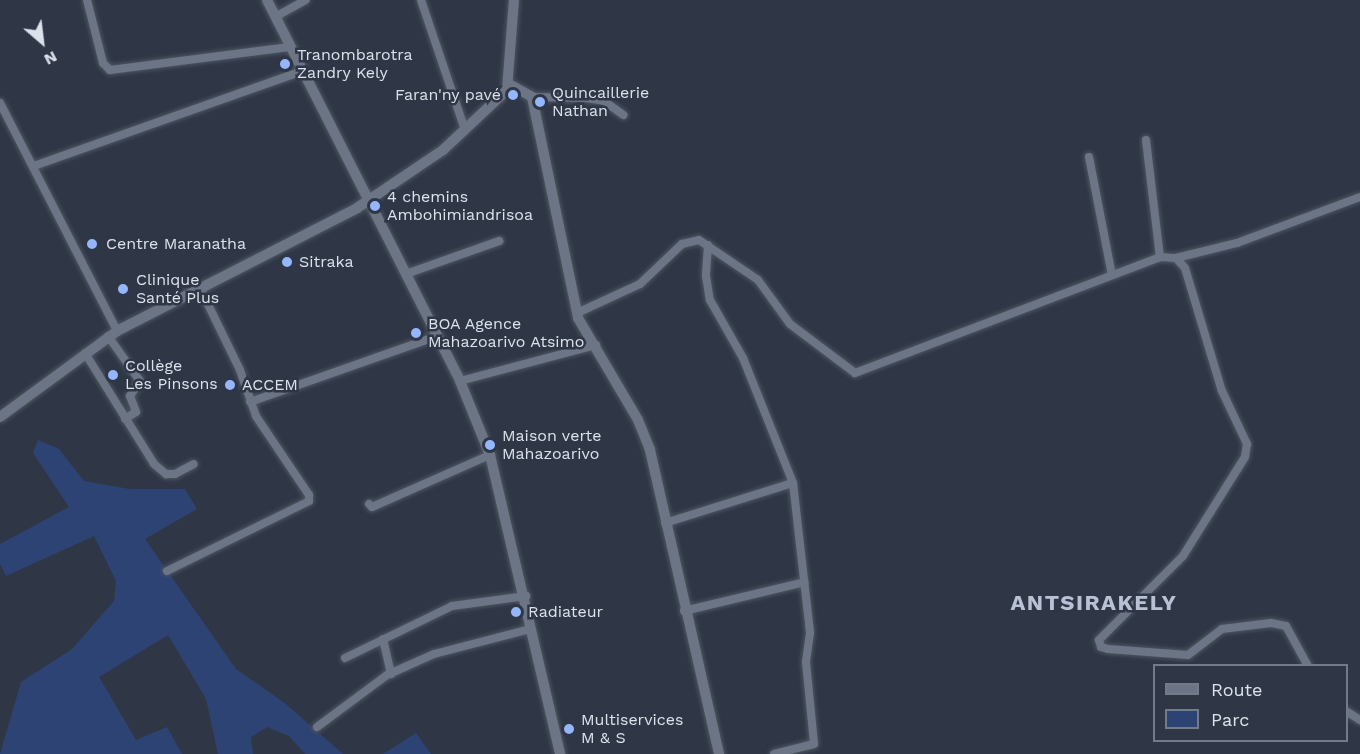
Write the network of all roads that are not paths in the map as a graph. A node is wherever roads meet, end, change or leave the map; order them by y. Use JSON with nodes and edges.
{"nodes":[{"id":1,"x":87,"y":0,"type":"edge"},
{"id":2,"x":267,"y":0,"type":"edge"},
{"id":3,"x":306,"y":0,"type":"edge"},
{"id":4,"x":421,"y":0,"type":"edge"},
{"id":5,"x":514,"y":0,"type":"edge"},
{"id":6,"x":275,"y":16,"type":"junction"},
{"id":7,"x":290,"y":47,"type":"junction"},
{"id":8,"x":302,"y":71,"type":"junction"},
{"id":9,"x":509,"y":84,"type":"junction"},
{"id":10,"x":532,"y":97,"type":"junction"},
{"id":11,"x":0,"y":103,"type":"edge"},
{"id":12,"x":623,"y":115,"type":"dead end"},
{"id":13,"x":465,"y":130,"type":"junction"},
{"id":14,"x":1146,"y":140,"type":"dead end"},
{"id":15,"x":1089,"y":158,"type":"dead end"},
{"id":16,"x":34,"y":166,"type":"junction"},
{"id":17,"x":1360,"y":197,"type":"edge"},
{"id":18,"x":368,"y":200,"type":"junction"},
{"id":19,"x":499,"y":241,"type":"dead end"},
{"id":20,"x":708,"y":245,"type":"junction"},
{"id":21,"x":1160,"y":257,"type":"junction"},
{"id":22,"x":1176,"y":258,"type":"junction"},
{"id":23,"x":406,"y":274,"type":"junction"},
{"id":24,"x":1112,"y":275,"type":"junction"},
{"id":25,"x":201,"y":290,"type":"junction"},
{"id":26,"x":577,"y":313,"type":"junction"},
{"id":27,"x":113,"y":334,"type":"junction"},
{"id":28,"x":435,"y":337,"type":"junction"},
{"id":29,"x":596,"y":345,"type":"junction"},
{"id":30,"x":85,"y":353,"type":"junction"},
{"id":31,"x":460,"y":381,"type":"junction"},
{"id":32,"x":250,"y":402,"type":"junction"},
{"id":33,"x":0,"y":417,"type":"edge"},
{"id":34,"x":125,"y":419,"type":"junction"},
{"id":35,"x":490,"y":455,"type":"junction"},
{"id":36,"x":194,"y":464,"type":"dead end"},
{"id":37,"x":793,"y":483,"type":"junction"},
{"id":38,"x":369,"y":504,"type":"dead end"},
{"id":39,"x":665,"y":523,"type":"junction"},
{"id":40,"x":167,"y":571,"type":"dead end"},
{"id":41,"x":805,"y":582,"type":"junction"},
{"id":42,"x":526,"y":596,"type":"junction"},
{"id":43,"x":684,"y":611,"type":"junction"},
{"id":44,"x":531,"y":629,"type":"junction"},
{"id":45,"x":383,"y":639,"type":"junction"},
{"id":46,"x":345,"y":658,"type":"dead end"},
{"id":47,"x":1307,"y":664,"type":"edge"},
{"id":48,"x":391,"y":674,"type":"junction"},
{"id":49,"x":316,"y":727,"type":"dead end"},
{"id":50,"x":814,"y":744,"type":"junction"},
{"id":51,"x":560,"y":754,"type":"edge"},
{"id":52,"x":719,"y":754,"type":"edge"},
{"id":53,"x":774,"y":754,"type":"edge"},
{"id":54,"x":816,"y":754,"type":"edge"}],
"edges":[{"from":1,"to":7,"type":"street"},
{"from":2,"to":6,"type":"main road"},
{"from":3,"to":6,"type":"street"},
{"from":4,"to":13,"type":"street"},
{"from":5,"to":9,"type":"main road"},
{"from":6,"to":7,"type":"main road"},
{"from":7,"to":8,"type":"main road"},
{"from":8,"to":16,"type":"street"},
{"from":8,"to":18,"type":"main road"},
{"from":9,"to":10,"type":"main road"},
{"from":9,"to":13,"type":"main road"},
{"from":10,"to":12,"type":"street"},
{"from":10,"to":26,"type":"main road"},
{"from":11,"to":16,"type":"street"},
{"from":13,"to":18,"type":"main road"},
{"from":14,"to":21,"type":"street"},
{"from":15,"to":24,"type":"street"},
{"from":16,"to":27,"type":"street"},
{"from":17,"to":22,"type":"street"},
{"from":18,"to":23,"type":"main road"},
{"from":18,"to":25,"type":"main road"},
{"from":19,"to":23,"type":"street"},
{"from":20,"to":24,"type":"street"},
{"from":20,"to":26,"type":"street"},
{"from":20,"to":37,"type":"street"},
{"from":21,"to":22,"type":"street"},
{"from":21,"to":24,"type":"street"},
{"from":22,"to":47,"type":"street"},
{"from":23,"to":28,"type":"main road"},
{"from":25,"to":27,"type":"main road"},
{"from":25,"to":32,"type":"street"},
{"from":26,"to":29,"type":"main road"},
{"from":27,"to":30,"type":"main road"},
{"from":27,"to":34,"type":"street"},
{"from":28,"to":31,"type":"main road"},
{"from":28,"to":32,"type":"street"},
{"from":29,"to":31,"type":"street"},
{"from":29,"to":39,"type":"main road"},
{"from":30,"to":33,"type":"main road"},
{"from":30,"to":34,"type":"street"},
{"from":31,"to":35,"type":"main road"},
{"from":32,"to":40,"type":"street"},
{"from":34,"to":36,"type":"street"},
{"from":35,"to":38,"type":"street"},
{"from":35,"to":42,"type":"main road"},
{"from":37,"to":39,"type":"street"},
{"from":37,"to":41,"type":"street"},
{"from":39,"to":43,"type":"main road"},
{"from":41,"to":43,"type":"street"},
{"from":41,"to":50,"type":"street"},
{"from":42,"to":44,"type":"main road"},
{"from":42,"to":45,"type":"street"},
{"from":43,"to":52,"type":"main road"},
{"from":44,"to":48,"type":"street"},
{"from":44,"to":51,"type":"main road"},
{"from":45,"to":46,"type":"street"},
{"from":45,"to":48,"type":"street"},
{"from":48,"to":49,"type":"street"},
{"from":50,"to":53,"type":"street"},
{"from":50,"to":54,"type":"street"}]}
